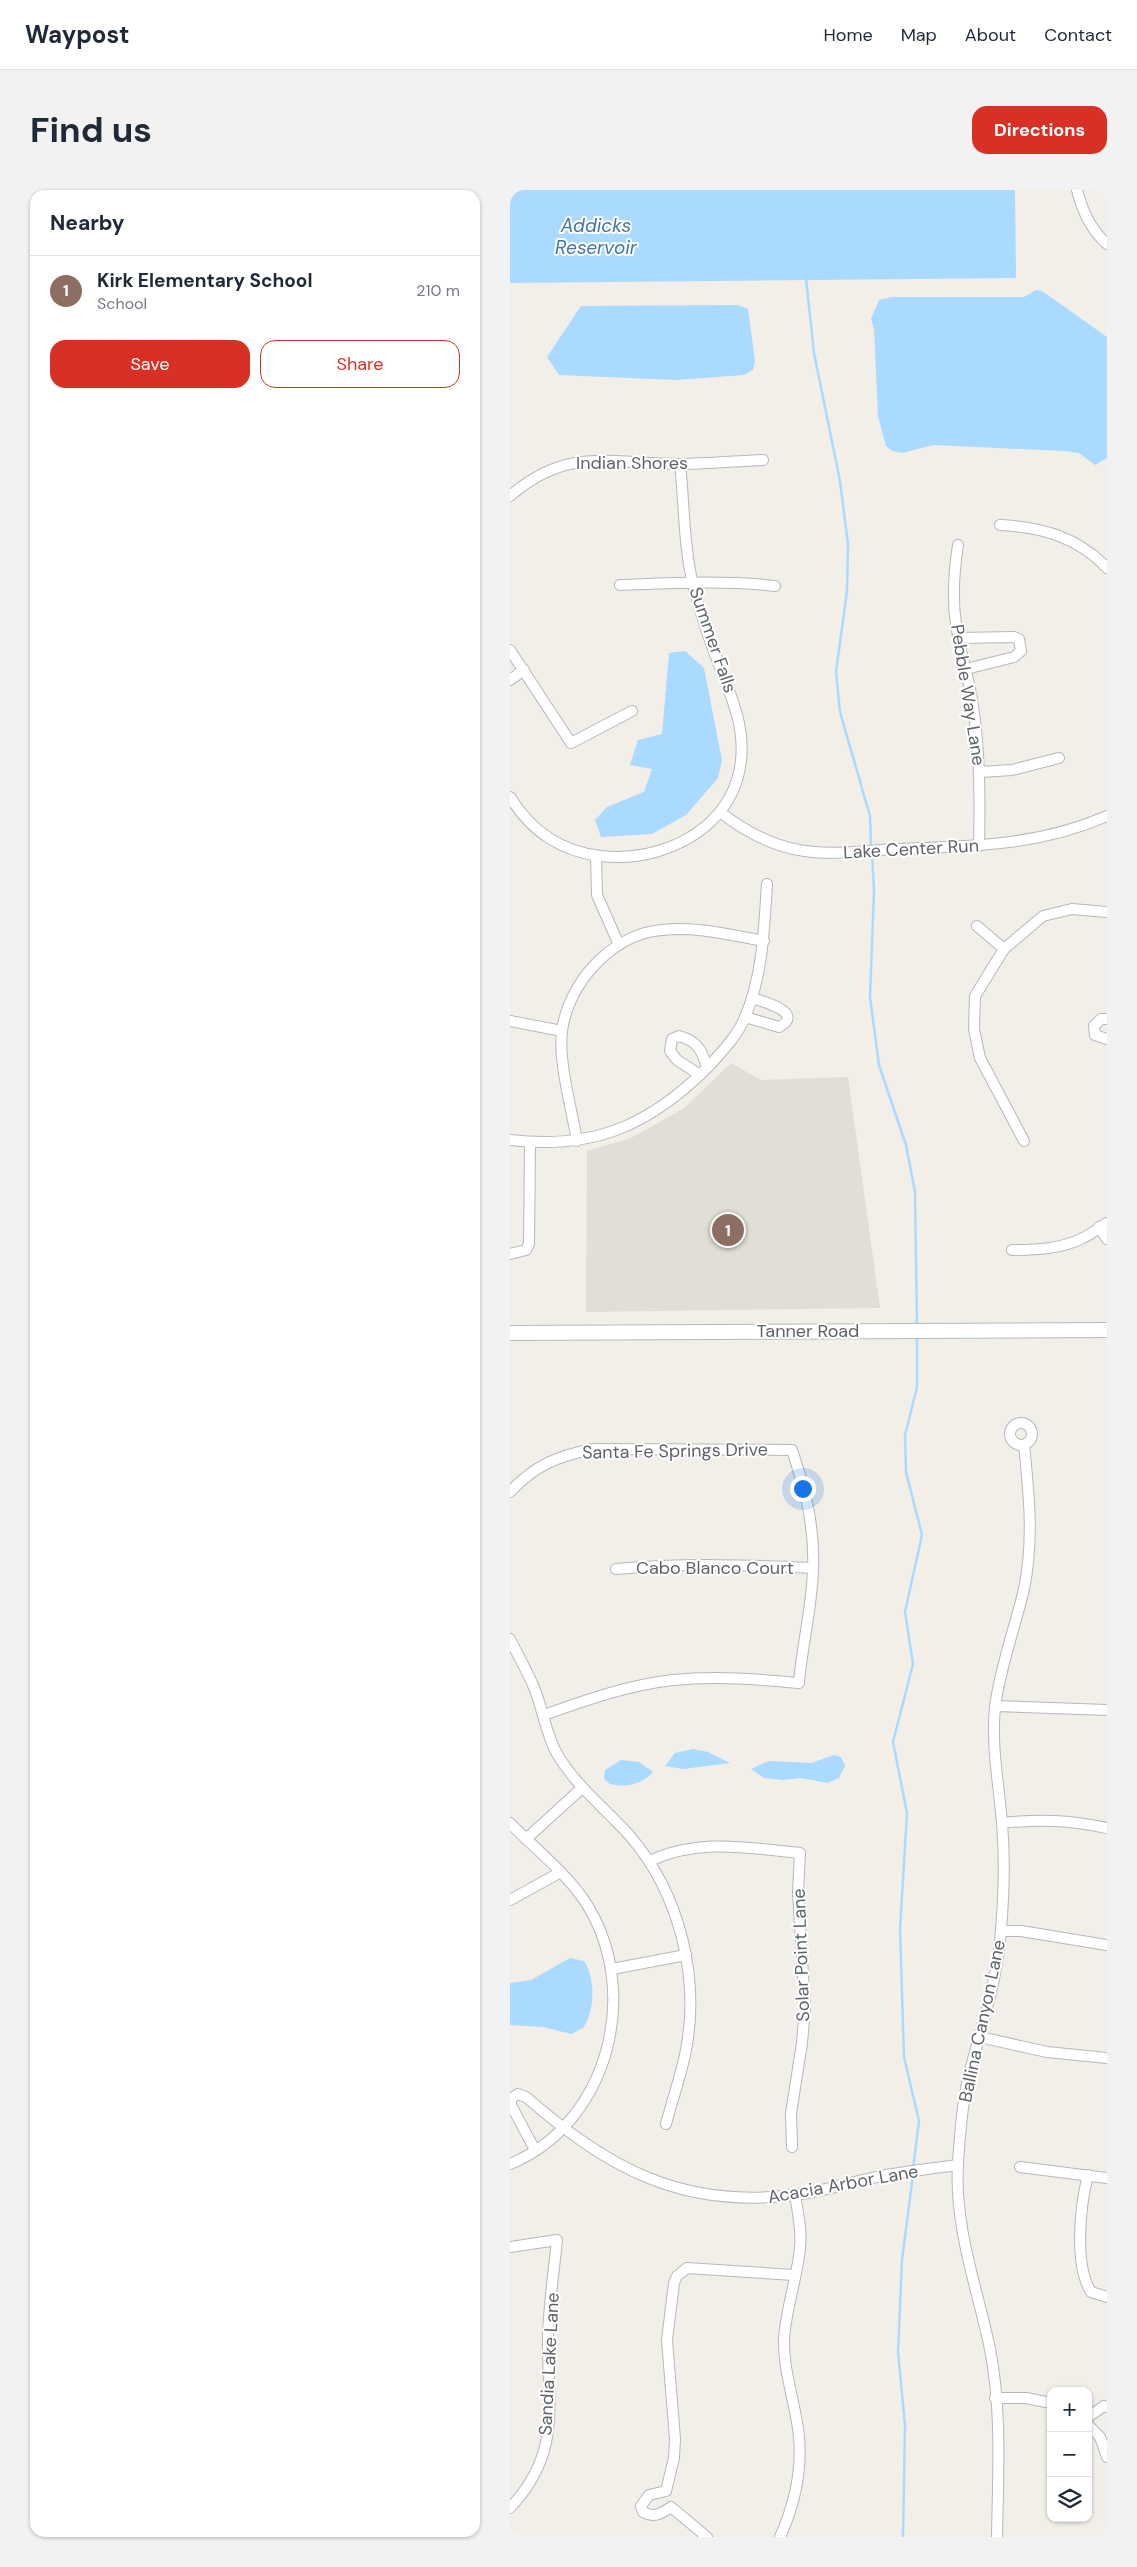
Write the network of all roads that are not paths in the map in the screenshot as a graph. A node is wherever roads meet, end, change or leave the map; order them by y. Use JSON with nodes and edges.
{"nodes":[{"id":1,"x":1077,"y":190,"type":"edge"},
{"id":2,"x":1107,"y":244,"type":"edge"},
{"id":3,"x":763,"y":460,"type":"dead end"},
{"id":4,"x":680,"y":464,"type":"junction"},
{"id":5,"x":510,"y":496,"type":"edge"},
{"id":6,"x":1000,"y":525,"type":"dead end"},
{"id":7,"x":958,"y":545,"type":"dead end"},
{"id":8,"x":1107,"y":568,"type":"edge"},
{"id":9,"x":692,"y":583,"type":"junction"},
{"id":10,"x":620,"y":585,"type":"dead end"},
{"id":11,"x":775,"y":586,"type":"dead end"},
{"id":12,"x":959,"y":638,"type":"junction"},
{"id":13,"x":510,"y":650,"type":"edge"},
{"id":14,"x":966,"y":669,"type":"junction"},
{"id":15,"x":524,"y":670,"type":"junction"},
{"id":16,"x":510,"y":680,"type":"edge"},
{"id":17,"x":632,"y":711,"type":"dead end"},
{"id":18,"x":1059,"y":758,"type":"dead end"},
{"id":19,"x":980,"y":772,"type":"junction"},
{"id":20,"x":510,"y":797,"type":"edge"},
{"id":21,"x":720,"y":812,"type":"junction"},
{"id":22,"x":1107,"y":816,"type":"edge"},
{"id":23,"x":979,"y":846,"type":"junction"},
{"id":24,"x":596,"y":856,"type":"junction"},
{"id":25,"x":767,"y":884,"type":"dead end"},
{"id":26,"x":1107,"y":912,"type":"edge"},
{"id":27,"x":977,"y":926,"type":"dead end"},
{"id":28,"x":764,"y":941,"type":"junction"},
{"id":29,"x":619,"y":945,"type":"junction"},
{"id":30,"x":1004,"y":949,"type":"junction"},
{"id":31,"x":752,"y":998,"type":"junction"},
{"id":32,"x":745,"y":1017,"type":"junction"},
{"id":33,"x":1107,"y":1019,"type":"edge"},
{"id":34,"x":510,"y":1021,"type":"edge"},
{"id":35,"x":562,"y":1031,"type":"junction"},
{"id":36,"x":1107,"y":1039,"type":"edge"},
{"id":37,"x":510,"y":1140,"type":"edge"},
{"id":38,"x":577,"y":1141,"type":"junction"},
{"id":39,"x":1024,"y":1141,"type":"dead end"},
{"id":40,"x":530,"y":1142,"type":"junction"},
{"id":41,"x":1103,"y":1225,"type":"edge"},
{"id":42,"x":1107,"y":1239,"type":"edge"},
{"id":43,"x":1012,"y":1250,"type":"dead end"},
{"id":44,"x":510,"y":1254,"type":"edge"},
{"id":45,"x":1107,"y":1330,"type":"edge"},
{"id":46,"x":510,"y":1333,"type":"edge"},
{"id":47,"x":1024,"y":1445,"type":"dead end"},
{"id":48,"x":510,"y":1492,"type":"edge"},
{"id":49,"x":813,"y":1568,"type":"junction"},
{"id":50,"x":616,"y":1569,"type":"dead end"},
{"id":51,"x":510,"y":1639,"type":"edge"},
{"id":52,"x":995,"y":1706,"type":"junction"},
{"id":53,"x":1107,"y":1710,"type":"edge"},
{"id":54,"x":544,"y":1715,"type":"junction"},
{"id":55,"x":582,"y":1788,"type":"junction"},
{"id":56,"x":510,"y":1823,"type":"edge"},
{"id":57,"x":1002,"y":1823,"type":"junction"},
{"id":58,"x":1107,"y":1828,"type":"edge"},
{"id":59,"x":526,"y":1839,"type":"junction"},
{"id":60,"x":650,"y":1861,"type":"junction"},
{"id":61,"x":560,"y":1872,"type":"junction"},
{"id":62,"x":510,"y":1900,"type":"edge"},
{"id":63,"x":1001,"y":1931,"type":"junction"},
{"id":64,"x":1107,"y":1945,"type":"edge"},
{"id":65,"x":686,"y":1955,"type":"junction"},
{"id":66,"x":612,"y":1969,"type":"junction"},
{"id":67,"x":980,"y":2037,"type":"junction"},
{"id":68,"x":1107,"y":2058,"type":"edge"},
{"id":69,"x":666,"y":2124,"type":"dead end"},
{"id":70,"x":563,"y":2129,"type":"junction"},
{"id":71,"x":792,"y":2146,"type":"dead end"},
{"id":72,"x":535,"y":2150,"type":"junction"},
{"id":73,"x":510,"y":2164,"type":"edge"},
{"id":74,"x":958,"y":2165,"type":"junction"},
{"id":75,"x":1020,"y":2167,"type":"dead end"},
{"id":76,"x":1088,"y":2175,"type":"junction"},
{"id":77,"x":1107,"y":2178,"type":"edge"},
{"id":78,"x":795,"y":2195,"type":"junction"},
{"id":79,"x":510,"y":2247,"type":"edge"},
{"id":80,"x":794,"y":2275,"type":"junction"},
{"id":81,"x":1107,"y":2297,"type":"edge"},
{"id":82,"x":995,"y":2398,"type":"junction"},
{"id":83,"x":1047,"y":2402,"type":"edge"},
{"id":84,"x":1107,"y":2407,"type":"edge"},
{"id":85,"x":1092,"y":2413,"type":"edge"},
{"id":86,"x":1107,"y":2428,"type":"edge"},
{"id":87,"x":1092,"y":2429,"type":"edge"},
{"id":88,"x":1100,"y":2437,"type":"junction"},
{"id":89,"x":1107,"y":2457,"type":"edge"},
{"id":90,"x":667,"y":2499,"type":"junction"},
{"id":91,"x":510,"y":2508,"type":"edge"},
{"id":92,"x":707,"y":2537,"type":"edge"},
{"id":93,"x":780,"y":2537,"type":"edge"},
{"id":94,"x":997,"y":2537,"type":"edge"}],
"edges":[{"from":1,"to":2,"type":"street"},
{"from":3,"to":4,"type":"street","name":"Indian Shores"},
{"from":4,"to":5,"type":"street","name":"Indian Shores"},
{"from":4,"to":9,"type":"street","name":"Summer Falls"},
{"from":6,"to":8,"type":"street"},
{"from":7,"to":12,"type":"street","name":"Pebble Way Lane"},
{"from":9,"to":10,"type":"street"},
{"from":9,"to":11,"type":"street"},
{"from":9,"to":21,"type":"street","name":"Summer Falls"},
{"from":12,"to":14,"type":"street","name":"Pebble Way Lane"},
{"from":12,"to":14,"type":"street"},
{"from":13,"to":15,"type":"street"},
{"from":14,"to":19,"type":"street","name":"Pebble Way Lane"},
{"from":15,"to":16,"type":"street"},
{"from":15,"to":17,"type":"street"},
{"from":18,"to":19,"type":"street"},
{"from":19,"to":23,"type":"street","name":"Pebble Way Lane"},
{"from":20,"to":24,"type":"street"},
{"from":21,"to":23,"type":"street","name":"Lake Center Run"},
{"from":21,"to":24,"type":"street"},
{"from":22,"to":23,"type":"street","name":"Lake Center Run"},
{"from":24,"to":29,"type":"street"},
{"from":25,"to":28,"type":"street"},
{"from":26,"to":30,"type":"street"},
{"from":27,"to":30,"type":"street"},
{"from":28,"to":29,"type":"street"},
{"from":28,"to":31,"type":"street"},
{"from":29,"to":35,"type":"street"},
{"from":30,"to":39,"type":"street"},
{"from":31,"to":32,"type":"street"},
{"from":31,"to":32,"type":"street"},
{"from":32,"to":38,"type":"street"},
{"from":33,"to":36,"type":"street"},
{"from":34,"to":35,"type":"street"},
{"from":35,"to":38,"type":"street"},
{"from":37,"to":40,"type":"street"},
{"from":38,"to":40,"type":"street"},
{"from":40,"to":44,"type":"street"},
{"from":41,"to":42,"type":"street"},
{"from":41,"to":43,"type":"street"},
{"from":45,"to":46,"type":"main road","name":"Tanner Road"},
{"from":47,"to":52,"type":"street","name":"Ballina Canyon Lane"},
{"from":48,"to":49,"type":"street","name":"Santa Fe Springs Drive"},
{"from":49,"to":50,"type":"street","name":"Cabo Blanco Court"},
{"from":49,"to":54,"type":"street"},
{"from":51,"to":54,"type":"street"},
{"from":52,"to":53,"type":"street"},
{"from":52,"to":57,"type":"street","name":"Ballina Canyon Lane"},
{"from":54,"to":55,"type":"street"},
{"from":55,"to":59,"type":"street"},
{"from":55,"to":60,"type":"street"},
{"from":56,"to":59,"type":"street"},
{"from":57,"to":58,"type":"street"},
{"from":57,"to":63,"type":"street","name":"Ballina Canyon Lane"},
{"from":59,"to":61,"type":"street"},
{"from":60,"to":65,"type":"street"},
{"from":60,"to":71,"type":"street","name":"Solar Point Lane"},
{"from":61,"to":62,"type":"street"},
{"from":61,"to":66,"type":"street"},
{"from":63,"to":64,"type":"street"},
{"from":63,"to":67,"type":"street","name":"Ballina Canyon Lane"},
{"from":65,"to":66,"type":"street"},
{"from":65,"to":69,"type":"street"},
{"from":66,"to":70,"type":"street"},
{"from":67,"to":68,"type":"street"},
{"from":67,"to":74,"type":"street","name":"Ballina Canyon Lane"},
{"from":70,"to":72,"type":"street"},
{"from":70,"to":72,"type":"street","name":"Acacia Arbor Lane"},
{"from":70,"to":78,"type":"street","name":"Acacia Arbor Lane"},
{"from":72,"to":73,"type":"street"},
{"from":74,"to":78,"type":"street","name":"Acacia Arbor Lane"},
{"from":74,"to":82,"type":"street","name":"Ballina Canyon Lane"},
{"from":75,"to":76,"type":"street"},
{"from":76,"to":77,"type":"street"},
{"from":76,"to":81,"type":"street"},
{"from":78,"to":80,"type":"street"},
{"from":79,"to":91,"type":"street","name":"Sandia Lake Lane"},
{"from":80,"to":90,"type":"street"},
{"from":80,"to":93,"type":"street"},
{"from":82,"to":83,"type":"street"},
{"from":82,"to":94,"type":"street","name":"Ballina Canyon Lane"},
{"from":84,"to":85,"type":"street"},
{"from":86,"to":88,"type":"street"},
{"from":87,"to":88,"type":"street"},
{"from":88,"to":89,"type":"street"},
{"from":90,"to":90,"type":"street"},
{"from":90,"to":92,"type":"street"}]}
